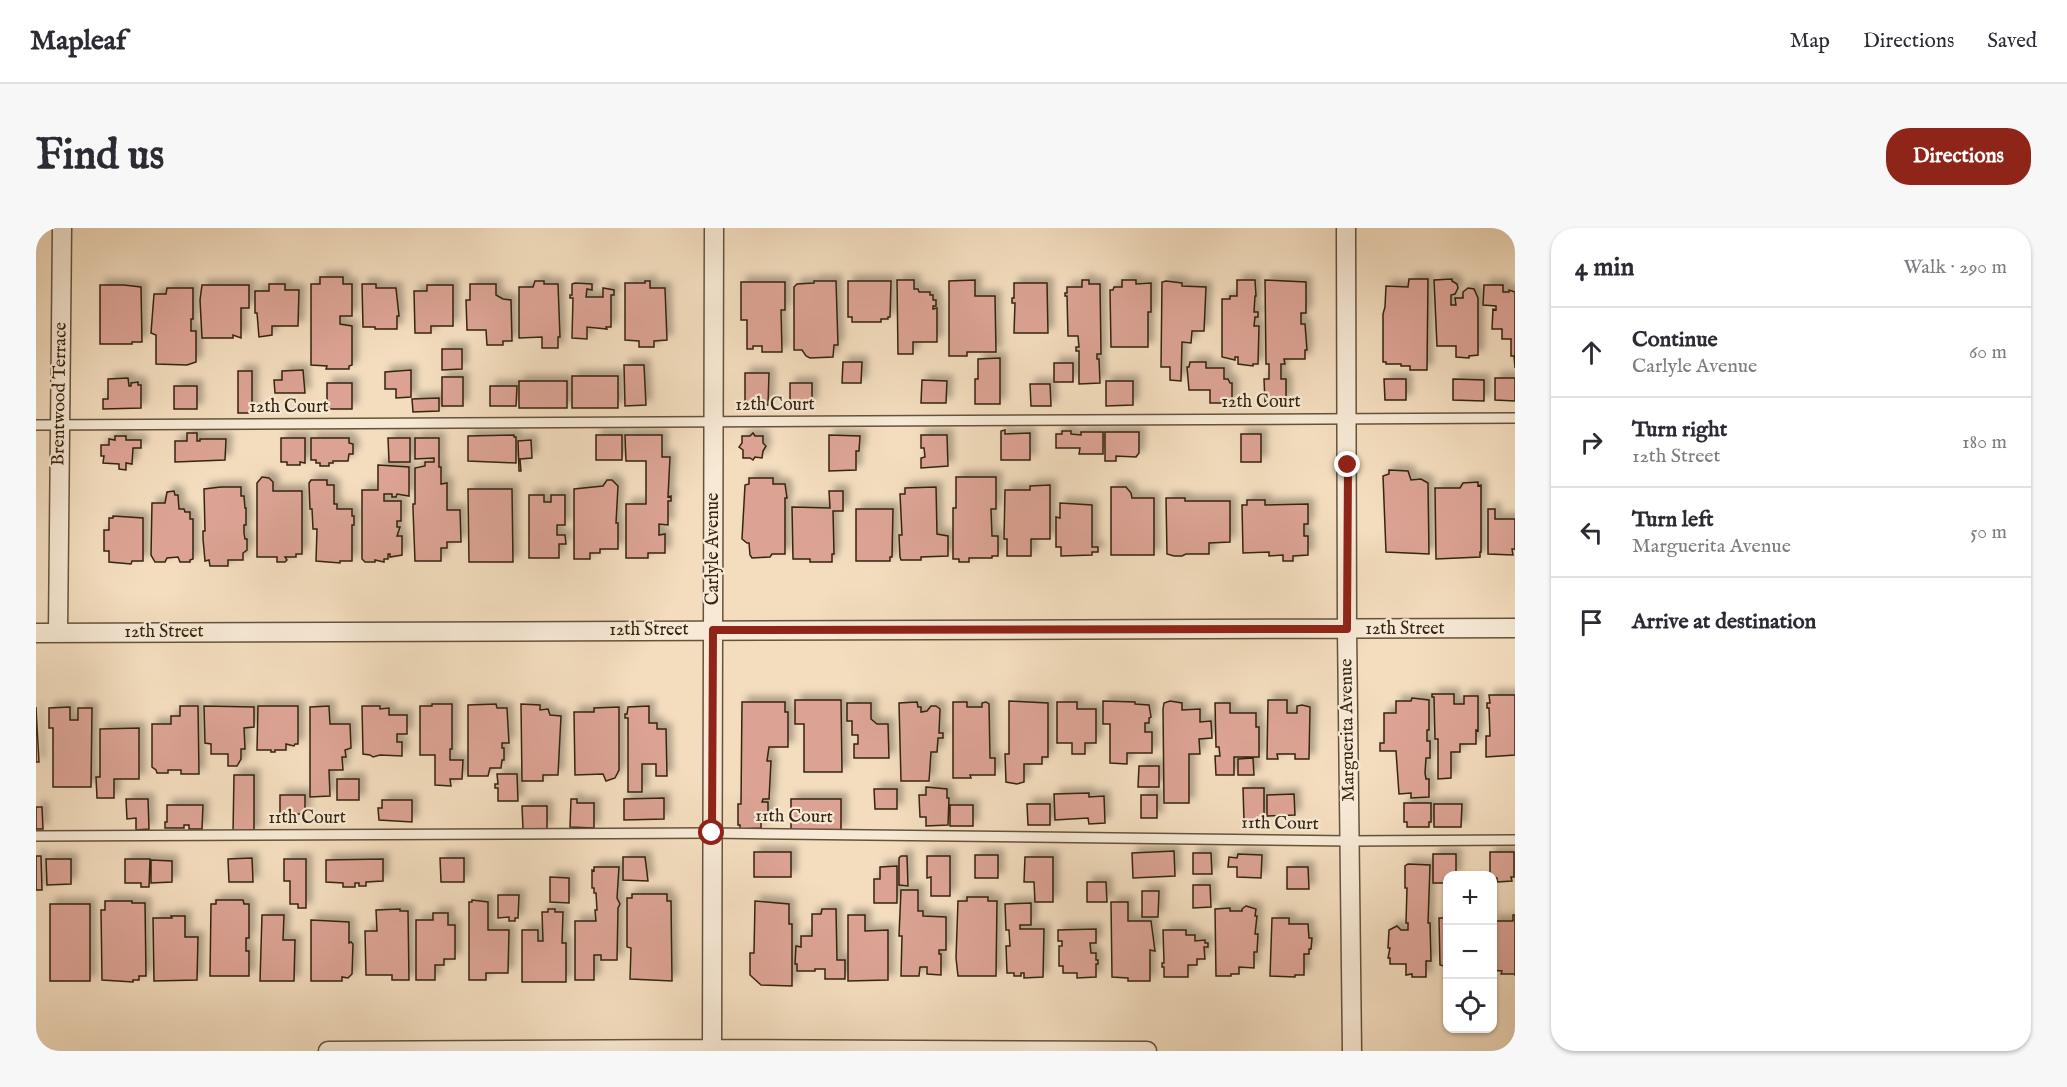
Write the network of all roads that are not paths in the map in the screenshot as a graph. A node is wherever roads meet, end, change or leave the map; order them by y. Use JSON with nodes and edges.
{"nodes":[{"id":1,"x":62,"y":228,"type":"edge"},
{"id":2,"x":714,"y":228,"type":"edge"},
{"id":3,"x":1346,"y":228,"type":"edge"},
{"id":4,"x":1348,"y":418,"type":"junction"},
{"id":5,"x":1515,"y":418,"type":"edge"},
{"id":6,"x":713,"y":422,"type":"junction"},
{"id":7,"x":36,"y":425,"type":"edge"},
{"id":8,"x":60,"y":425,"type":"junction"},
{"id":9,"x":1515,"y":628,"type":"edge"},
{"id":10,"x":1347,"y":629,"type":"junction"},
{"id":11,"x":713,"y":630,"type":"junction"},
{"id":12,"x":36,"y":633,"type":"edge"},
{"id":13,"x":58,"y":633,"type":"junction"},
{"id":14,"x":712,"y":833,"type":"junction"},
{"id":15,"x":36,"y":836,"type":"edge"},
{"id":16,"x":1515,"y":840,"type":"edge"},
{"id":17,"x":1349,"y":841,"type":"junction"},
{"id":18,"x":712,"y":1050,"type":"edge"},
{"id":19,"x":328,"y":1051,"type":"edge"},
{"id":20,"x":1148,"y":1051,"type":"edge"},
{"id":21,"x":1352,"y":1051,"type":"edge"}],
"edges":[{"from":1,"to":8,"type":"street","name":"Brentwood Terrace"},
{"from":2,"to":6,"type":"street","name":"Carlyle Avenue"},
{"from":3,"to":4,"type":"street","name":"Marguerita Avenue"},
{"from":4,"to":5,"type":"lane","name":"12th Court"},
{"from":4,"to":6,"type":"lane","name":"12th Court"},
{"from":4,"to":10,"type":"street","name":"Marguerita Avenue"},
{"from":6,"to":8,"type":"lane","name":"12th Court"},
{"from":6,"to":11,"type":"street","name":"Carlyle Avenue"},
{"from":7,"to":8,"type":"lane","name":"12th Court"},
{"from":8,"to":13,"type":"street","name":"Brentwood Terrace"},
{"from":9,"to":10,"type":"street","name":"12th Street"},
{"from":10,"to":11,"type":"street","name":"12th Street"},
{"from":10,"to":17,"type":"street","name":"Marguerita Avenue"},
{"from":11,"to":13,"type":"street","name":"12th Street"},
{"from":11,"to":14,"type":"street","name":"Carlyle Avenue"},
{"from":12,"to":13,"type":"street","name":"12th Street"},
{"from":14,"to":15,"type":"lane","name":"11th Court"},
{"from":14,"to":17,"type":"lane","name":"11th Court"},
{"from":14,"to":18,"type":"street","name":"Carlyle Avenue"},
{"from":16,"to":17,"type":"lane","name":"11th Court"},
{"from":17,"to":21,"type":"street","name":"Marguerita Avenue"},
{"from":18,"to":19,"type":"street"},
{"from":18,"to":20,"type":"street"}]}
